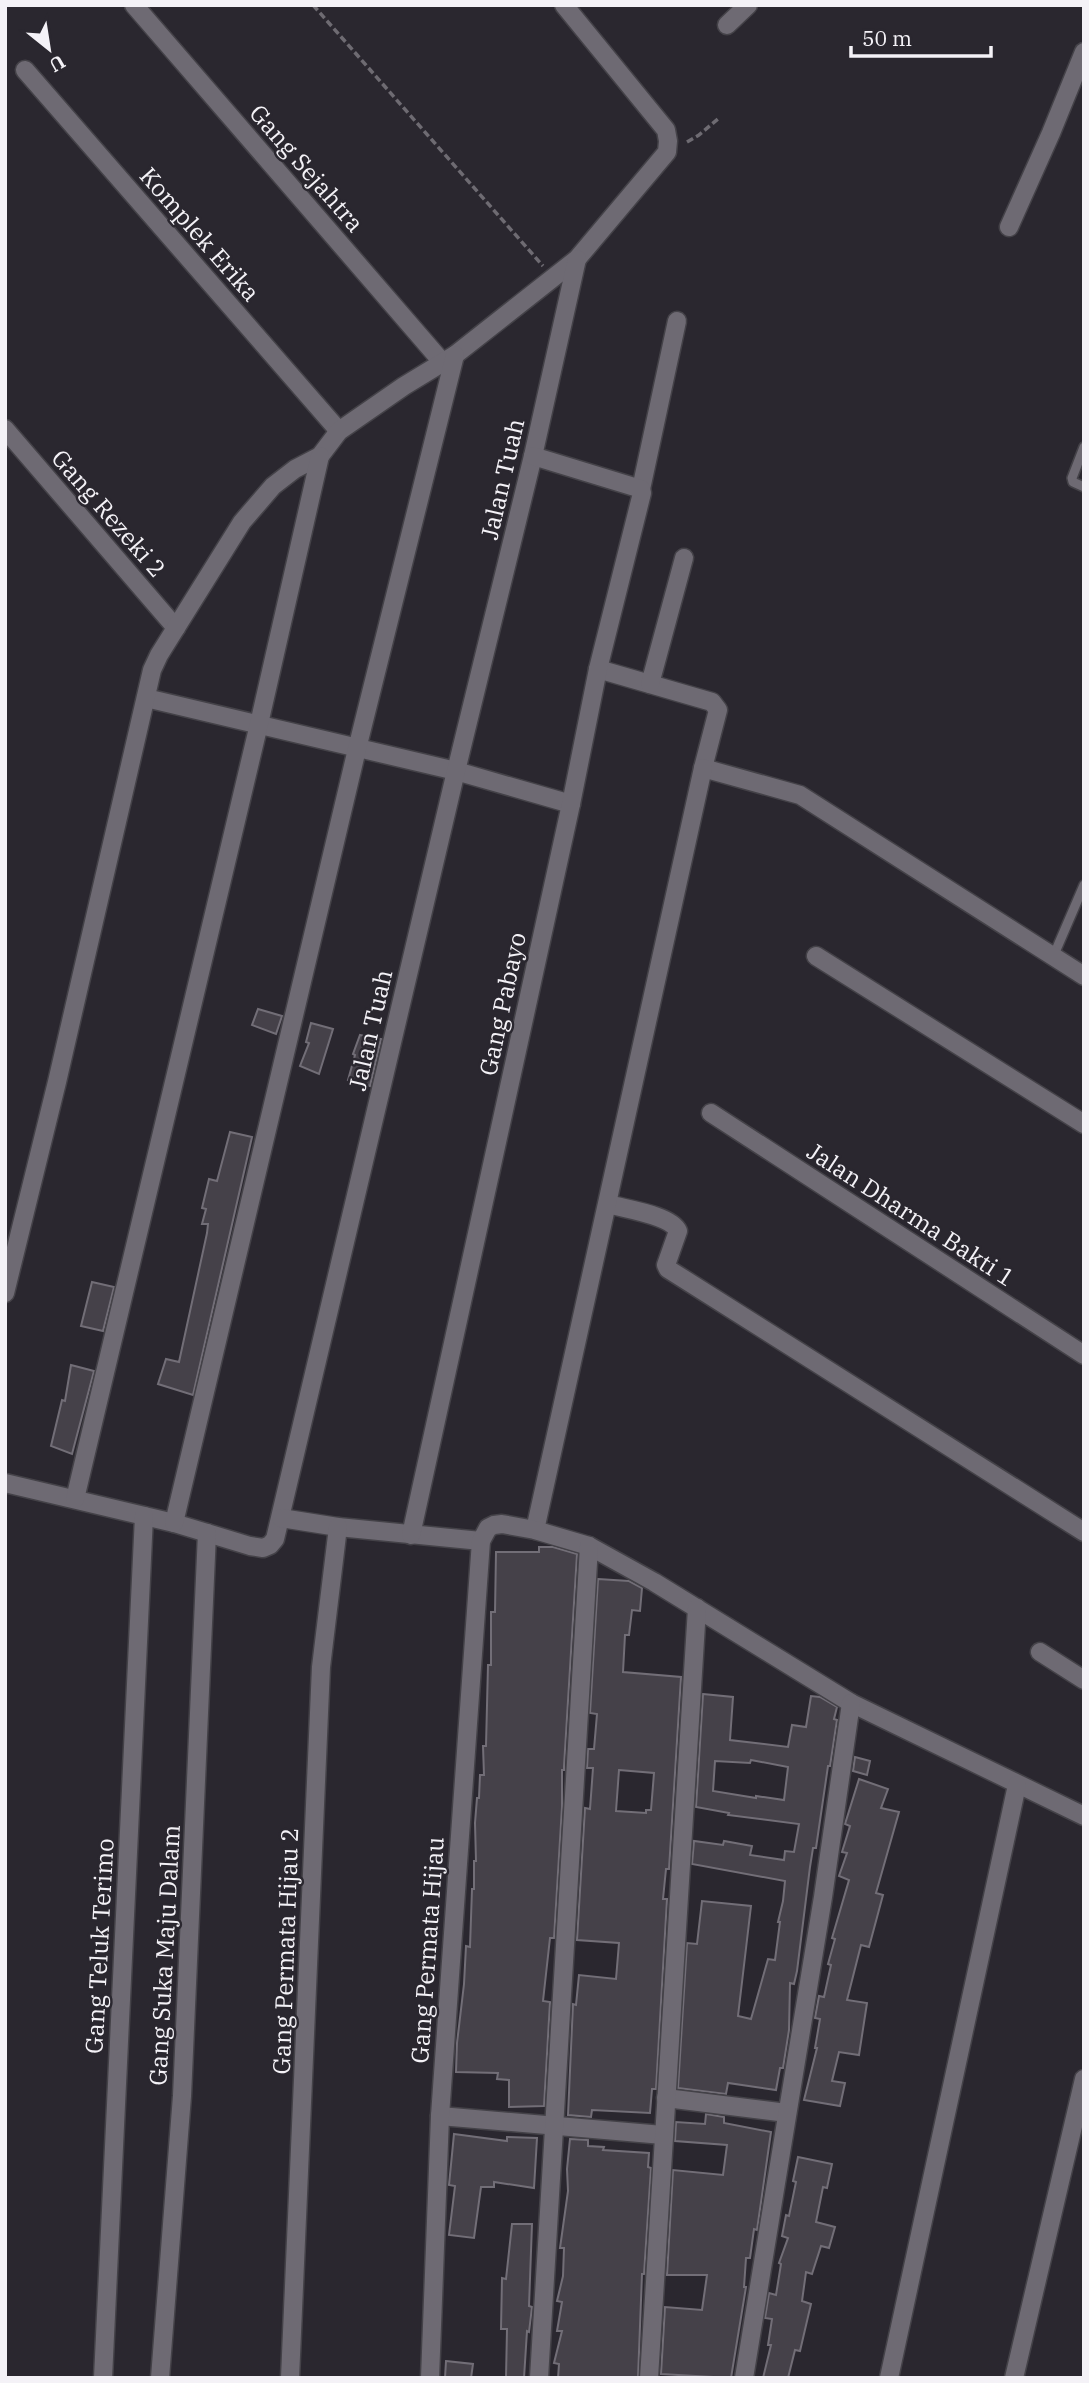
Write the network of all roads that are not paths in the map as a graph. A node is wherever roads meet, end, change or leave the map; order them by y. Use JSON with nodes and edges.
{"nodes":[{"id":1,"x":134,"y":5,"type":"edge"},
{"id":2,"x":564,"y":5,"type":"edge"},
{"id":3,"x":748,"y":5,"type":"edge"},
{"id":4,"x":727,"y":25,"type":"dead end"},
{"id":5,"x":1084,"y":52,"type":"edge"},
{"id":6,"x":25,"y":70,"type":"dead end"},
{"id":7,"x":1009,"y":227,"type":"dead end"},
{"id":8,"x":577,"y":259,"type":"junction"},
{"id":9,"x":677,"y":321,"type":"dead end"},
{"id":10,"x":449,"y":359,"type":"junction"},
{"id":11,"x":5,"y":429,"type":"edge"},
{"id":12,"x":339,"y":431,"type":"junction"},
{"id":13,"x":1084,"y":447,"type":"edge"},
{"id":14,"x":320,"y":456,"type":"junction"},
{"id":15,"x":533,"y":456,"type":"junction"},
{"id":16,"x":638,"y":488,"type":"junction"},
{"id":17,"x":1084,"y":488,"type":"edge"},
{"id":18,"x":684,"y":558,"type":"dead end"},
{"id":19,"x":176,"y":628,"type":"junction"},
{"id":20,"x":598,"y":669,"type":"junction"},
{"id":21,"x":650,"y":684,"type":"junction"},
{"id":22,"x":146,"y":698,"type":"junction"},
{"id":23,"x":259,"y":724,"type":"junction"},
{"id":24,"x":357,"y":749,"type":"junction"},
{"id":25,"x":703,"y":768,"type":"junction"},
{"id":26,"x":456,"y":771,"type":"junction"},
{"id":27,"x":571,"y":804,"type":"junction"},
{"id":28,"x":1083,"y":887,"type":"edge"},
{"id":29,"x":816,"y":956,"type":"dead end"},
{"id":30,"x":1053,"y":957,"type":"junction"},
{"id":31,"x":1084,"y":976,"type":"edge"},
{"id":32,"x":711,"y":1113,"type":"dead end"},
{"id":33,"x":1084,"y":1124,"type":"edge"},
{"id":34,"x":608,"y":1204,"type":"junction"},
{"id":35,"x":5,"y":1293,"type":"edge"},
{"id":36,"x":1084,"y":1356,"type":"edge"},
{"id":37,"x":5,"y":1483,"type":"edge"},
{"id":38,"x":75,"y":1499,"type":"junction"},
{"id":39,"x":144,"y":1516,"type":"junction"},
{"id":40,"x":281,"y":1518,"type":"junction"},
{"id":41,"x":174,"y":1523,"type":"junction"},
{"id":42,"x":338,"y":1527,"type":"junction"},
{"id":43,"x":535,"y":1530,"type":"junction"},
{"id":44,"x":1084,"y":1532,"type":"edge"},
{"id":45,"x":207,"y":1533,"type":"junction"},
{"id":46,"x":411,"y":1535,"type":"junction"},
{"id":47,"x":484,"y":1535,"type":"junction"},
{"id":48,"x":589,"y":1546,"type":"junction"},
{"id":49,"x":697,"y":1608,"type":"junction"},
{"id":50,"x":1040,"y":1652,"type":"dead end"},
{"id":51,"x":1084,"y":1680,"type":"edge"},
{"id":52,"x":851,"y":1703,"type":"junction"},
{"id":53,"x":1017,"y":1785,"type":"junction"},
{"id":54,"x":1084,"y":1816,"type":"edge"},
{"id":55,"x":1084,"y":2079,"type":"edge"},
{"id":56,"x":666,"y":2098,"type":"junction"},
{"id":57,"x":788,"y":2113,"type":"junction"},
{"id":58,"x":440,"y":2116,"type":"junction"},
{"id":59,"x":553,"y":2125,"type":"junction"},
{"id":60,"x":663,"y":2134,"type":"junction"},
{"id":61,"x":103,"y":2378,"type":"edge"},
{"id":62,"x":160,"y":2378,"type":"edge"},
{"id":63,"x":290,"y":2378,"type":"edge"},
{"id":64,"x":430,"y":2378,"type":"edge"},
{"id":65,"x":539,"y":2378,"type":"edge"},
{"id":66,"x":649,"y":2378,"type":"edge"},
{"id":67,"x":744,"y":2378,"type":"edge"},
{"id":68,"x":889,"y":2378,"type":"edge"},
{"id":69,"x":1014,"y":2378,"type":"edge"}],
"edges":[{"from":1,"to":10,"type":"street","name":"Gang Sejahtra"},
{"from":2,"to":8,"type":"street"},
{"from":3,"to":4,"type":"street"},
{"from":5,"to":7,"type":"street"},
{"from":6,"to":12,"type":"street","name":"Komplek Erika"},
{"from":8,"to":10,"type":"street"},
{"from":8,"to":15,"type":"street","name":"Jalan Tuah"},
{"from":9,"to":16,"type":"street","name":"Gang Pabayo"},
{"from":10,"to":12,"type":"street"},
{"from":10,"to":24,"type":"street"},
{"from":11,"to":19,"type":"street","name":"Gang Rezeki 2"},
{"from":12,"to":14,"type":"street"},
{"from":13,"to":17,"type":"lane"},
{"from":14,"to":19,"type":"street"},
{"from":14,"to":23,"type":"street"},
{"from":15,"to":16,"type":"street"},
{"from":15,"to":26,"type":"street","name":"Jalan Tuah"},
{"from":16,"to":20,"type":"street","name":"Gang Pabayo"},
{"from":18,"to":21,"type":"street"},
{"from":19,"to":22,"type":"street"},
{"from":20,"to":21,"type":"street"},
{"from":20,"to":27,"type":"street","name":"Gang Pabayo"},
{"from":21,"to":25,"type":"street"},
{"from":22,"to":23,"type":"street"},
{"from":22,"to":35,"type":"street"},
{"from":23,"to":24,"type":"street"},
{"from":23,"to":38,"type":"street"},
{"from":24,"to":26,"type":"street"},
{"from":24,"to":41,"type":"street"},
{"from":25,"to":30,"type":"street"},
{"from":25,"to":34,"type":"street"},
{"from":26,"to":27,"type":"street"},
{"from":26,"to":40,"type":"street","name":"Jalan Tuah"},
{"from":27,"to":46,"type":"street","name":"Gang Pabayo"},
{"from":28,"to":30,"type":"lane"},
{"from":29,"to":33,"type":"street"},
{"from":30,"to":31,"type":"street"},
{"from":32,"to":36,"type":"street","name":"Jalan Dharma Bakti 1"},
{"from":34,"to":43,"type":"street"},
{"from":34,"to":44,"type":"street"},
{"from":37,"to":38,"type":"street","name":"Jalan Tuah"},
{"from":38,"to":39,"type":"street","name":"Jalan Tuah"},
{"from":39,"to":41,"type":"street","name":"Jalan Tuah"},
{"from":39,"to":61,"type":"street","name":"Gang Teluk Terimo"},
{"from":40,"to":42,"type":"street"},
{"from":40,"to":45,"type":"street","name":"Jalan Tuah"},
{"from":41,"to":45,"type":"street","name":"Jalan Tuah"},
{"from":42,"to":46,"type":"street"},
{"from":42,"to":63,"type":"street","name":"Gang Permata Hijau 2"},
{"from":43,"to":47,"type":"street"},
{"from":43,"to":48,"type":"street"},
{"from":45,"to":62,"type":"street","name":"Gang Suka Maju Dalam"},
{"from":46,"to":47,"type":"street"},
{"from":47,"to":58,"type":"street","name":"Gang Permata Hijau"},
{"from":48,"to":49,"type":"street"},
{"from":48,"to":59,"type":"street"},
{"from":49,"to":52,"type":"street"},
{"from":49,"to":56,"type":"street"},
{"from":50,"to":51,"type":"street"},
{"from":52,"to":53,"type":"street"},
{"from":52,"to":57,"type":"street"},
{"from":53,"to":54,"type":"street"},
{"from":53,"to":68,"type":"street"},
{"from":55,"to":69,"type":"street"},
{"from":56,"to":57,"type":"street"},
{"from":56,"to":60,"type":"street"},
{"from":57,"to":67,"type":"street"},
{"from":58,"to":59,"type":"street"},
{"from":58,"to":64,"type":"street","name":"Gang Permata Hijau"},
{"from":59,"to":60,"type":"street"},
{"from":59,"to":65,"type":"street"},
{"from":60,"to":66,"type":"street"}]}
